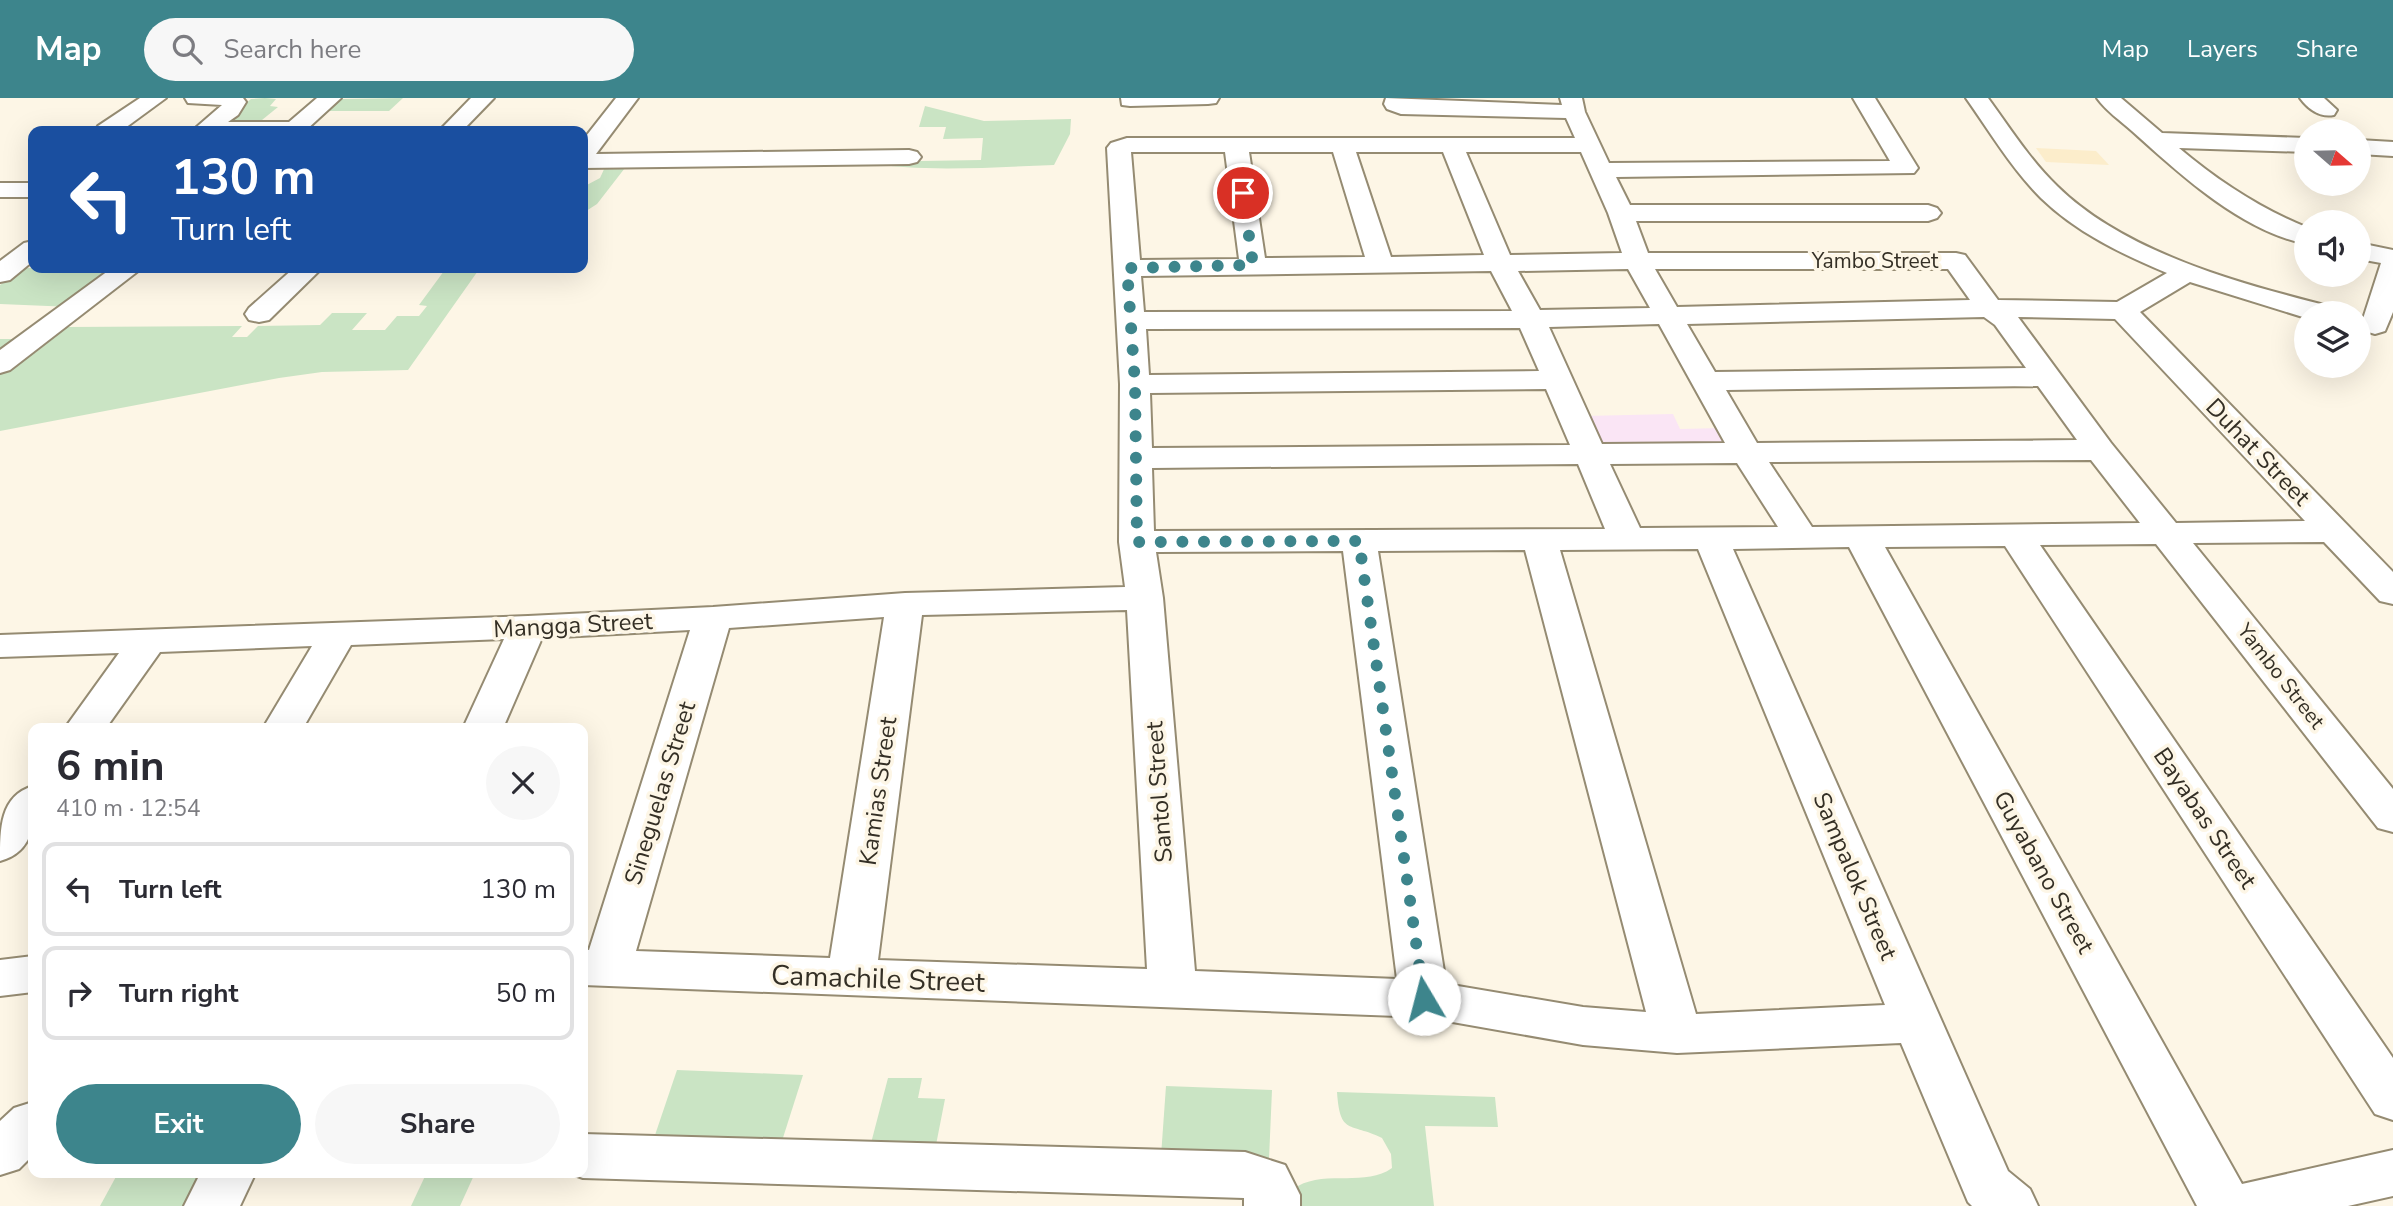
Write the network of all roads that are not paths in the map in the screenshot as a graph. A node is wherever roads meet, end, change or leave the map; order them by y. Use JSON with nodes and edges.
{"nodes":[{"id":1,"x":155,"y":98,"type":"edge"},
{"id":2,"x":197,"y":98,"type":"edge"},
{"id":3,"x":330,"y":98,"type":"edge"},
{"id":4,"x":483,"y":98,"type":"edge"},
{"id":5,"x":627,"y":98,"type":"edge"},
{"id":6,"x":1208,"y":98,"type":"edge"},
{"id":7,"x":1397,"y":98,"type":"edge"},
{"id":8,"x":1864,"y":98,"type":"edge"},
{"id":9,"x":1977,"y":98,"type":"edge"},
{"id":10,"x":2108,"y":98,"type":"edge"},
{"id":11,"x":1130,"y":100,"type":"dead end"},
{"id":12,"x":1572,"y":105,"type":"edge"},
{"id":13,"x":113,"y":126,"type":"edge"},
{"id":14,"x":210,"y":126,"type":"edge"},
{"id":15,"x":298,"y":126,"type":"edge"},
{"id":16,"x":455,"y":126,"type":"edge"},
{"id":17,"x":2156,"y":140,"type":"junction"},
{"id":18,"x":1236,"y":145,"type":"junction"},
{"id":19,"x":2294,"y":145,"type":"edge"},
{"id":20,"x":1343,"y":146,"type":"junction"},
{"id":21,"x":1452,"y":146,"type":"junction"},
{"id":22,"x":2371,"y":148,"type":"edge"},
{"id":23,"x":588,"y":149,"type":"edge"},
{"id":24,"x":2393,"y":149,"type":"edge"},
{"id":25,"x":909,"y":158,"type":"dead end"},
{"id":26,"x":1594,"y":158,"type":"junction"},
{"id":27,"x":588,"y":161,"type":"edge"},
{"id":28,"x":1906,"y":168,"type":"junction"},
{"id":29,"x":0,"y":190,"type":"edge"},
{"id":30,"x":28,"y":190,"type":"edge"},
{"id":31,"x":1621,"y":213,"type":"junction"},
{"id":32,"x":1928,"y":213,"type":"junction"},
{"id":33,"x":2294,"y":231,"type":"edge"},
{"id":34,"x":28,"y":253,"type":"edge"},
{"id":35,"x":2371,"y":253,"type":"edge"},
{"id":36,"x":2393,"y":258,"type":"edge"},
{"id":37,"x":1956,"y":261,"type":"junction"},
{"id":38,"x":1638,"y":263,"type":"junction"},
{"id":39,"x":1380,"y":264,"type":"junction"},
{"id":40,"x":1500,"y":264,"type":"junction"},
{"id":41,"x":1253,"y":265,"type":"junction"},
{"id":42,"x":2393,"y":265,"type":"edge"},
{"id":43,"x":1127,"y":268,"type":"junction"},
{"id":44,"x":2189,"y":271,"type":"junction"},
{"id":45,"x":123,"y":273,"type":"edge"},
{"id":46,"x":304,"y":273,"type":"edge"},
{"id":47,"x":0,"y":274,"type":"edge"},
{"id":48,"x":2294,"y":304,"type":"edge"},
{"id":49,"x":1990,"y":308,"type":"junction"},
{"id":50,"x":2123,"y":312,"type":"junction"},
{"id":51,"x":259,"y":314,"type":"dead end"},
{"id":52,"x":1667,"y":317,"type":"junction"},
{"id":53,"x":1531,"y":319,"type":"junction"},
{"id":54,"x":1129,"y":321,"type":"junction"},
{"id":55,"x":2376,"y":325,"type":"edge"},
{"id":56,"x":0,"y":364,"type":"edge"},
{"id":57,"x":2045,"y":377,"type":"junction"},
{"id":58,"x":1555,"y":380,"type":"junction"},
{"id":59,"x":1709,"y":381,"type":"junction"},
{"id":60,"x":1135,"y":384,"type":"junction"},
{"id":61,"x":2100,"y":450,"type":"junction"},
{"id":62,"x":1747,"y":453,"type":"junction"},
{"id":63,"x":1589,"y":455,"type":"junction"},
{"id":64,"x":1135,"y":458,"type":"junction"},
{"id":65,"x":2334,"y":531,"type":"junction"},
{"id":66,"x":2167,"y":534,"type":"junction"},
{"id":67,"x":1626,"y":537,"type":"junction"},
{"id":68,"x":2017,"y":537,"type":"junction"},
{"id":69,"x":1539,"y":538,"type":"junction"},
{"id":70,"x":1711,"y":538,"type":"junction"},
{"id":71,"x":1802,"y":538,"type":"junction"},
{"id":72,"x":1862,"y":538,"type":"junction"},
{"id":73,"x":1359,"y":541,"type":"junction"},
{"id":74,"x":1137,"y":542,"type":"junction"},
{"id":75,"x":2389,"y":585,"type":"edge"},
{"id":76,"x":1145,"y":598,"type":"junction"},
{"id":77,"x":905,"y":604,"type":"junction"},
{"id":78,"x":713,"y":618,"type":"junction"},
{"id":79,"x":528,"y":627,"type":"junction"},
{"id":80,"x":338,"y":634,"type":"junction"},
{"id":81,"x":148,"y":641,"type":"junction"},
{"id":82,"x":0,"y":646,"type":"edge"},
{"id":83,"x":89,"y":723,"type":"edge"},
{"id":84,"x":286,"y":723,"type":"edge"},
{"id":85,"x":485,"y":723,"type":"edge"},
{"id":86,"x":28,"y":807,"type":"edge"},
{"id":87,"x":2393,"y":818,"type":"edge"},
{"id":88,"x":0,"y":846,"type":"edge"},
{"id":89,"x":595,"y":968,"type":"edge"},
{"id":90,"x":28,"y":975,"type":"edge"},
{"id":91,"x":0,"y":978,"type":"edge"},
{"id":92,"x":851,"y":978,"type":"junction"},
{"id":93,"x":1172,"y":986,"type":"junction"},
{"id":94,"x":1424,"y":999,"type":"junction"},
{"id":95,"x":1917,"y":1023,"type":"junction"},
{"id":96,"x":1677,"y":1034,"type":"junction"},
{"id":97,"x":2393,"y":1099,"type":"edge"},
{"id":98,"x":28,"y":1128,"type":"edge"},
{"id":99,"x":0,"y":1153,"type":"edge"},
{"id":100,"x":588,"y":1156,"type":"edge"},
{"id":101,"x":2393,"y":1172,"type":"edge"},
{"id":102,"x":226,"y":1178,"type":"edge"},
{"id":103,"x":212,"y":1206,"type":"edge"},
{"id":104,"x":1272,"y":1206,"type":"edge"},
{"id":105,"x":2010,"y":1206,"type":"edge"},
{"id":106,"x":2225,"y":1206,"type":"edge"},
{"id":107,"x":2246,"y":1206,"type":"edge"}],
"edges":[{"from":1,"to":13,"type":"street"},
{"from":2,"to":14,"type":"street"},
{"from":3,"to":15,"type":"street"},
{"from":4,"to":16,"type":"street"},
{"from":5,"to":23,"type":"street"},
{"from":6,"to":11,"type":"street"},
{"from":7,"to":12,"type":"street"},
{"from":8,"to":28,"type":"street"},
{"from":9,"to":44,"type":"street"},
{"from":10,"to":17,"type":"street"},
{"from":12,"to":26,"type":"street"},
{"from":17,"to":19,"type":"street"},
{"from":17,"to":33,"type":"street"},
{"from":18,"to":20,"type":"street"},
{"from":18,"to":41,"type":"street"},
{"from":18,"to":43,"type":"street","name":"Santol Street"},
{"from":20,"to":21,"type":"street"},
{"from":20,"to":39,"type":"street"},
{"from":21,"to":26,"type":"street"},
{"from":21,"to":40,"type":"street"},
{"from":22,"to":24,"type":"street"},
{"from":25,"to":27,"type":"street"},
{"from":26,"to":28,"type":"street"},
{"from":26,"to":31,"type":"street"},
{"from":28,"to":32,"type":"street"},
{"from":29,"to":30,"type":"street"},
{"from":31,"to":32,"type":"street"},
{"from":31,"to":38,"type":"street"},
{"from":32,"to":37,"type":"street"},
{"from":34,"to":47,"type":"street"},
{"from":35,"to":36,"type":"street"},
{"from":37,"to":38,"type":"street","name":"Yambo Street"},
{"from":37,"to":49,"type":"street","name":"Yambo Street"},
{"from":38,"to":40,"type":"street","name":"Yambo Street"},
{"from":38,"to":52,"type":"street"},
{"from":39,"to":40,"type":"street","name":"Yambo Street"},
{"from":39,"to":41,"type":"street","name":"Yambo Street"},
{"from":40,"to":53,"type":"street"},
{"from":41,"to":43,"type":"street","name":"Yambo Street"},
{"from":42,"to":55,"type":"street"},
{"from":43,"to":54,"type":"street","name":"Santol Street"},
{"from":44,"to":48,"type":"street"},
{"from":44,"to":50,"type":"street"},
{"from":45,"to":56,"type":"street"},
{"from":46,"to":51,"type":"street"},
{"from":49,"to":50,"type":"street"},
{"from":49,"to":52,"type":"street"},
{"from":49,"to":57,"type":"street","name":"Yambo Street"},
{"from":50,"to":65,"type":"street","name":"Duhat Street"},
{"from":52,"to":53,"type":"street"},
{"from":52,"to":59,"type":"street"},
{"from":53,"to":54,"type":"street"},
{"from":53,"to":58,"type":"street"},
{"from":54,"to":60,"type":"street","name":"Santol Street"},
{"from":57,"to":59,"type":"street"},
{"from":57,"to":61,"type":"street","name":"Yambo Street"},
{"from":58,"to":60,"type":"street"},
{"from":58,"to":63,"type":"street"},
{"from":59,"to":62,"type":"street"},
{"from":60,"to":64,"type":"street","name":"Santol Street"},
{"from":61,"to":62,"type":"street"},
{"from":61,"to":66,"type":"street","name":"Yambo Street"},
{"from":62,"to":63,"type":"street"},
{"from":62,"to":71,"type":"street"},
{"from":63,"to":64,"type":"street"},
{"from":63,"to":67,"type":"street"},
{"from":64,"to":74,"type":"street","name":"Santol Street"},
{"from":65,"to":66,"type":"street"},
{"from":65,"to":75,"type":"street","name":"Duhat Street"},
{"from":66,"to":68,"type":"street"},
{"from":66,"to":87,"type":"street","name":"Yambo Street"},
{"from":67,"to":69,"type":"street"},
{"from":67,"to":70,"type":"street"},
{"from":68,"to":72,"type":"street"},
{"from":68,"to":97,"type":"street","name":"Bayabas Street"},
{"from":69,"to":73,"type":"street"},
{"from":69,"to":96,"type":"street"},
{"from":70,"to":71,"type":"street"},
{"from":70,"to":95,"type":"street","name":"Sampalok Street"},
{"from":71,"to":72,"type":"street"},
{"from":72,"to":106,"type":"street","name":"Guyabano Street"},
{"from":73,"to":74,"type":"street"},
{"from":73,"to":94,"type":"street"},
{"from":74,"to":76,"type":"street","name":"Santol Street"},
{"from":76,"to":77,"type":"street","name":"Mangga Street"},
{"from":76,"to":93,"type":"street","name":"Santol Street"},
{"from":77,"to":78,"type":"street","name":"Mangga Street"},
{"from":77,"to":92,"type":"street","name":"Kamias Street"},
{"from":78,"to":79,"type":"street","name":"Mangga Street"},
{"from":78,"to":89,"type":"street","name":"Sineguelas Street"},
{"from":79,"to":80,"type":"street","name":"Mangga Street"},
{"from":79,"to":85,"type":"street"},
{"from":80,"to":81,"type":"street","name":"Mangga Street"},
{"from":80,"to":84,"type":"street"},
{"from":81,"to":82,"type":"street","name":"Mangga Street"},
{"from":81,"to":83,"type":"street"},
{"from":86,"to":88,"type":"street"},
{"from":89,"to":92,"type":"street","name":"Camachile Street"},
{"from":90,"to":91,"type":"street"},
{"from":92,"to":93,"type":"street","name":"Camachile Street"},
{"from":93,"to":94,"type":"street","name":"Camachile Street"},
{"from":94,"to":96,"type":"street","name":"Camachile Street"},
{"from":95,"to":96,"type":"street","name":"Camachile Street"},
{"from":95,"to":105,"type":"street","name":"Sampalok Street"},
{"from":98,"to":99,"type":"street"},
{"from":100,"to":104,"type":"street"},
{"from":101,"to":107,"type":"street"},
{"from":102,"to":103,"type":"street"}]}
